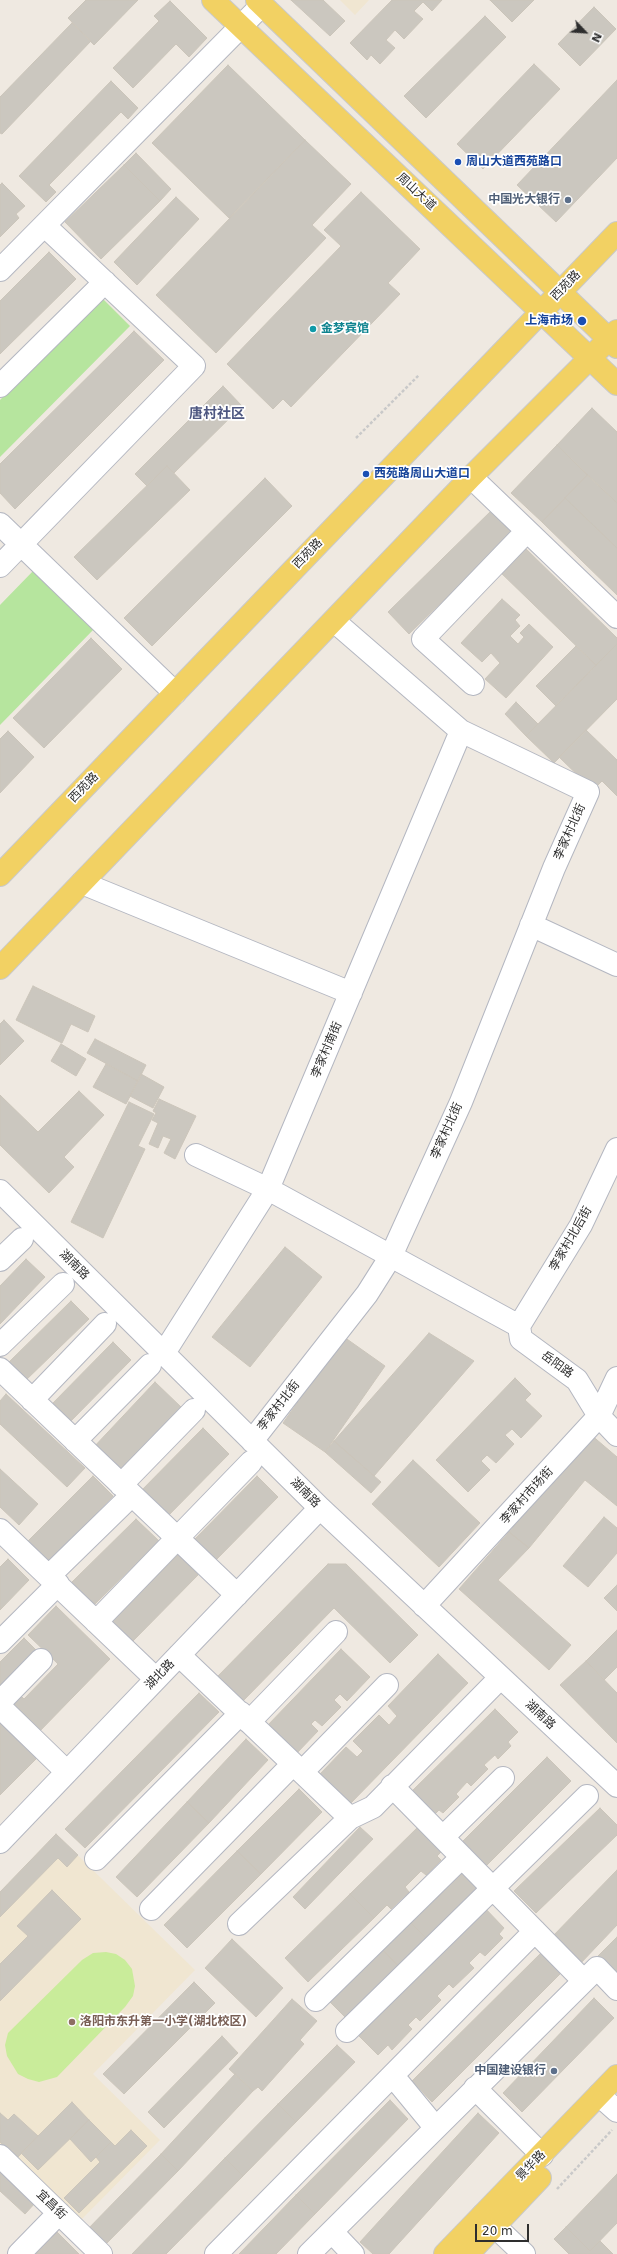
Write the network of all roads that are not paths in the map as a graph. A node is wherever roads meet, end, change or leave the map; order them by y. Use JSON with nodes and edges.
{"nodes":[{"id":1,"x":213,"y":0,"type":"edge"},
{"id":2,"x":259,"y":3,"type":"edge"},
{"id":3,"x":242,"y":28,"type":"junction"},
{"id":4,"x":45,"y":226,"type":"junction"},
{"id":5,"x":617,"y":233,"type":"edge"},
{"id":6,"x":0,"y":270,"type":"edge"},
{"id":7,"x":105,"y":282,"type":"junction"},
{"id":8,"x":560,"y":291,"type":"junction"},
{"id":9,"x":542,"y":311,"type":"junction"},
{"id":10,"x":614,"y":339,"type":"edge"},
{"id":11,"x":590,"y":358,"type":"junction"},
{"id":12,"x":617,"y":384,"type":"edge"},
{"id":13,"x":0,"y":386,"type":"edge"},
{"id":14,"x":471,"y":477,"type":"junction"},
{"id":15,"x":0,"y":524,"type":"edge"},
{"id":16,"x":527,"y":531,"type":"junction"},
{"id":17,"x":21,"y":544,"type":"junction"},
{"id":18,"x":0,"y":566,"type":"edge"},
{"id":19,"x":617,"y":617,"type":"edge"},
{"id":20,"x":334,"y":621,"type":"junction"},
{"id":21,"x":472,"y":684,"type":"dead end"},
{"id":22,"x":174,"y":693,"type":"junction"},
{"id":23,"x":461,"y":731,"type":"junction"},
{"id":24,"x":0,"y":875,"type":"edge"},
{"id":25,"x":82,"y":883,"type":"junction"},
{"id":26,"x":531,"y":925,"type":"junction"},
{"id":27,"x":617,"y":965,"type":"edge"},
{"id":28,"x":0,"y":968,"type":"edge"},
{"id":29,"x":351,"y":993,"type":"junction"},
{"id":30,"x":617,"y":1149,"type":"edge"},
{"id":31,"x":196,"y":1155,"type":"dead end"},
{"id":32,"x":268,"y":1189,"type":"junction"},
{"id":33,"x":0,"y":1191,"type":"edge"},
{"id":34,"x":22,"y":1239,"type":"dead end"},
{"id":35,"x":390,"y":1256,"type":"junction"},
{"id":36,"x":0,"y":1260,"type":"edge"},
{"id":37,"x":64,"y":1284,"type":"dead end"},
{"id":38,"x":105,"y":1324,"type":"dead end"},
{"id":39,"x":520,"y":1332,"type":"junction"},
{"id":40,"x":0,"y":1345,"type":"edge"},
{"id":41,"x":157,"y":1359,"type":"junction"},
{"id":42,"x":0,"y":1369,"type":"edge"},
{"id":43,"x":617,"y":1378,"type":"edge"},
{"id":44,"x":32,"y":1400,"type":"junction"},
{"id":45,"x":194,"y":1410,"type":"dead end"},
{"id":46,"x":599,"y":1416,"type":"junction"},
{"id":47,"x":617,"y":1435,"type":"edge"},
{"id":48,"x":75,"y":1441,"type":"junction"},
{"id":49,"x":252,"y":1441,"type":"junction"},
{"id":50,"x":251,"y":1462,"type":"dead end"},
{"id":51,"x":126,"y":1490,"type":"junction"},
{"id":52,"x":320,"y":1508,"type":"junction"},
{"id":53,"x":0,"y":1530,"type":"edge"},
{"id":54,"x":178,"y":1539,"type":"junction"},
{"id":55,"x":54,"y":1580,"type":"junction"},
{"id":56,"x":237,"y":1595,"type":"junction"},
{"id":57,"x":424,"y":1606,"type":"junction"},
{"id":58,"x":96,"y":1622,"type":"junction"},
{"id":59,"x":336,"y":1632,"type":"dead end"},
{"id":60,"x":0,"y":1642,"type":"edge"},
{"id":61,"x":179,"y":1655,"type":"junction"},
{"id":62,"x":41,"y":1660,"type":"dead end"},
{"id":63,"x":500,"y":1678,"type":"junction"},
{"id":64,"x":156,"y":1679,"type":"junction"},
{"id":65,"x":387,"y":1685,"type":"dead end"},
{"id":66,"x":0,"y":1702,"type":"edge"},
{"id":67,"x":0,"y":1707,"type":"edge"},
{"id":68,"x":245,"y":1717,"type":"junction"},
{"id":69,"x":298,"y":1768,"type":"junction"},
{"id":70,"x":67,"y":1772,"type":"junction"},
{"id":71,"x":503,"y":1778,"type":"dead end"},
{"id":72,"x":392,"y":1786,"type":"junction"},
{"id":73,"x":617,"y":1786,"type":"edge"},
{"id":74,"x":587,"y":1796,"type":"dead end"},
{"id":75,"x":350,"y":1818,"type":"junction"},
{"id":76,"x":443,"y":1837,"type":"junction"},
{"id":77,"x":0,"y":1842,"type":"edge"},
{"id":78,"x":462,"y":1857,"type":"junction"},
{"id":79,"x":96,"y":1859,"type":"dead end"},
{"id":80,"x":493,"y":1888,"type":"junction"},
{"id":81,"x":151,"y":1909,"type":"dead end"},
{"id":82,"x":239,"y":1924,"type":"dead end"},
{"id":83,"x":535,"y":1931,"type":"junction"},
{"id":84,"x":583,"y":1980,"type":"junction"},
{"id":85,"x":617,"y":1989,"type":"edge"},
{"id":86,"x":316,"y":2000,"type":"dead end"},
{"id":87,"x":347,"y":2031,"type":"dead end"},
{"id":88,"x":393,"y":2076,"type":"junction"},
{"id":89,"x":617,"y":2076,"type":"edge"},
{"id":90,"x":475,"y":2088,"type":"junction"},
{"id":91,"x":611,"y":2101,"type":"edge"},
{"id":92,"x":435,"y":2127,"type":"junction"},
{"id":93,"x":542,"y":2155,"type":"junction"},
{"id":94,"x":0,"y":2156,"type":"edge"},
{"id":95,"x":59,"y":2213,"type":"junction"},
{"id":96,"x":489,"y":2221,"type":"junction"},
{"id":97,"x":332,"y":2232,"type":"junction"},
{"id":98,"x":19,"y":2254,"type":"edge"},
{"id":99,"x":101,"y":2254,"type":"edge"},
{"id":100,"x":216,"y":2254,"type":"edge"},
{"id":101,"x":309,"y":2254,"type":"edge"},
{"id":102,"x":353,"y":2254,"type":"edge"},
{"id":103,"x":445,"y":2254,"type":"edge"},
{"id":104,"x":468,"y":2254,"type":"edge"},
{"id":105,"x":524,"y":2254,"type":"edge"}],
"edges":[{"from":1,"to":3,"type":"main road","name":"周山大道"},
{"from":2,"to":3,"type":"street"},
{"from":2,"to":8,"type":"main road"},
{"from":3,"to":4,"type":"street"},
{"from":3,"to":9,"type":"main road","name":"周山大道"},
{"from":4,"to":6,"type":"street"},
{"from":4,"to":7,"type":"street"},
{"from":5,"to":8,"type":"main road","name":"西苑路"},
{"from":7,"to":13,"type":"street"},
{"from":7,"to":17,"type":"street"},
{"from":8,"to":9,"type":"main road","name":"西苑路"},
{"from":8,"to":10,"type":"main road"},
{"from":9,"to":11,"type":"main road","name":"周山大道"},
{"from":9,"to":22,"type":"main road","name":"西苑路"},
{"from":10,"to":11,"type":"main road"},
{"from":11,"to":12,"type":"main road","name":"周山大道"},
{"from":11,"to":14,"type":"main road"},
{"from":14,"to":16,"type":"street"},
{"from":14,"to":20,"type":"main road"},
{"from":15,"to":17,"type":"street"},
{"from":16,"to":19,"type":"street"},
{"from":16,"to":21,"type":"street"},
{"from":17,"to":18,"type":"street"},
{"from":17,"to":22,"type":"street"},
{"from":20,"to":23,"type":"street"},
{"from":20,"to":25,"type":"main road"},
{"from":22,"to":24,"type":"main road","name":"西苑路"},
{"from":23,"to":26,"type":"street","name":"李家村北街"},
{"from":23,"to":29,"type":"street","name":"李家村南街"},
{"from":25,"to":28,"type":"main road"},
{"from":25,"to":29,"type":"street"},
{"from":26,"to":27,"type":"street"},
{"from":26,"to":35,"type":"street","name":"李家村北街"},
{"from":29,"to":32,"type":"street","name":"李家村南街"},
{"from":30,"to":39,"type":"street","name":"李家村北后街"},
{"from":31,"to":32,"type":"street","name":"岳阳路"},
{"from":32,"to":35,"type":"street","name":"岳阳路"},
{"from":32,"to":41,"type":"street","name":"李家村南街"},
{"from":33,"to":41,"type":"street","name":"湖南路"},
{"from":34,"to":36,"type":"street"},
{"from":35,"to":39,"type":"street","name":"岳阳路"},
{"from":35,"to":49,"type":"street","name":"李家村北街"},
{"from":37,"to":40,"type":"street"},
{"from":38,"to":44,"type":"street"},
{"from":39,"to":46,"type":"street","name":"岳阳路"},
{"from":41,"to":48,"type":"street","name":"李家村南街"},
{"from":41,"to":49,"type":"street","name":"湖南路"},
{"from":42,"to":44,"type":"street"},
{"from":43,"to":46,"type":"street","name":"李家村市场街"},
{"from":44,"to":48,"type":"street"},
{"from":45,"to":51,"type":"street"},
{"from":46,"to":47,"type":"street","name":"岳阳路"},
{"from":46,"to":57,"type":"street","name":"李家村市场街"},
{"from":48,"to":51,"type":"street"},
{"from":49,"to":52,"type":"street","name":"湖南路"},
{"from":50,"to":54,"type":"street"},
{"from":51,"to":54,"type":"street"},
{"from":51,"to":55,"type":"street"},
{"from":52,"to":56,"type":"street","name":"湖北路"},
{"from":52,"to":57,"type":"street","name":"湖南路"},
{"from":53,"to":55,"type":"street"},
{"from":54,"to":56,"type":"street"},
{"from":54,"to":58,"type":"street"},
{"from":55,"to":58,"type":"street"},
{"from":55,"to":60,"type":"street"},
{"from":56,"to":61,"type":"street","name":"湖北路"},
{"from":57,"to":63,"type":"street","name":"湖南路"},
{"from":58,"to":64,"type":"street"},
{"from":59,"to":68,"type":"street"},
{"from":61,"to":64,"type":"street","name":"湖北路"},
{"from":61,"to":68,"type":"street"},
{"from":62,"to":66,"type":"street"},
{"from":63,"to":72,"type":"street"},
{"from":63,"to":73,"type":"street","name":"湖南路"},
{"from":64,"to":70,"type":"street","name":"湖北路"},
{"from":65,"to":69,"type":"street"},
{"from":67,"to":70,"type":"street"},
{"from":68,"to":69,"type":"street"},
{"from":68,"to":79,"type":"street"},
{"from":69,"to":75,"type":"street"},
{"from":69,"to":81,"type":"street"},
{"from":70,"to":77,"type":"street","name":"湖北路"},
{"from":71,"to":76,"type":"street"},
{"from":72,"to":75,"type":"street"},
{"from":72,"to":76,"type":"street"},
{"from":74,"to":80,"type":"street"},
{"from":75,"to":82,"type":"street"},
{"from":76,"to":78,"type":"street"},
{"from":78,"to":80,"type":"street"},
{"from":78,"to":86,"type":"street"},
{"from":80,"to":83,"type":"street"},
{"from":80,"to":87,"type":"street"},
{"from":83,"to":84,"type":"street"},
{"from":83,"to":88,"type":"street"},
{"from":84,"to":85,"type":"street"},
{"from":84,"to":90,"type":"street"},
{"from":88,"to":92,"type":"street"},
{"from":88,"to":100,"type":"street"},
{"from":89,"to":91,"type":"main road","name":"景华路"},
{"from":90,"to":92,"type":"street"},
{"from":90,"to":93,"type":"street"},
{"from":91,"to":93,"type":"main road","name":"景华路"},
{"from":91,"to":96,"type":"main road","name":"景华路"},
{"from":92,"to":97,"type":"street"},
{"from":93,"to":96,"type":"main road","name":"景华路"},
{"from":94,"to":95,"type":"street","name":"宜昌街"},
{"from":95,"to":98,"type":"street"},
{"from":95,"to":99,"type":"street","name":"宜昌街"},
{"from":96,"to":103,"type":"main road","name":"景华路"},
{"from":96,"to":104,"type":"main road","name":"景华路"},
{"from":96,"to":105,"type":"street"},
{"from":97,"to":101,"type":"street"},
{"from":97,"to":102,"type":"street"}]}
